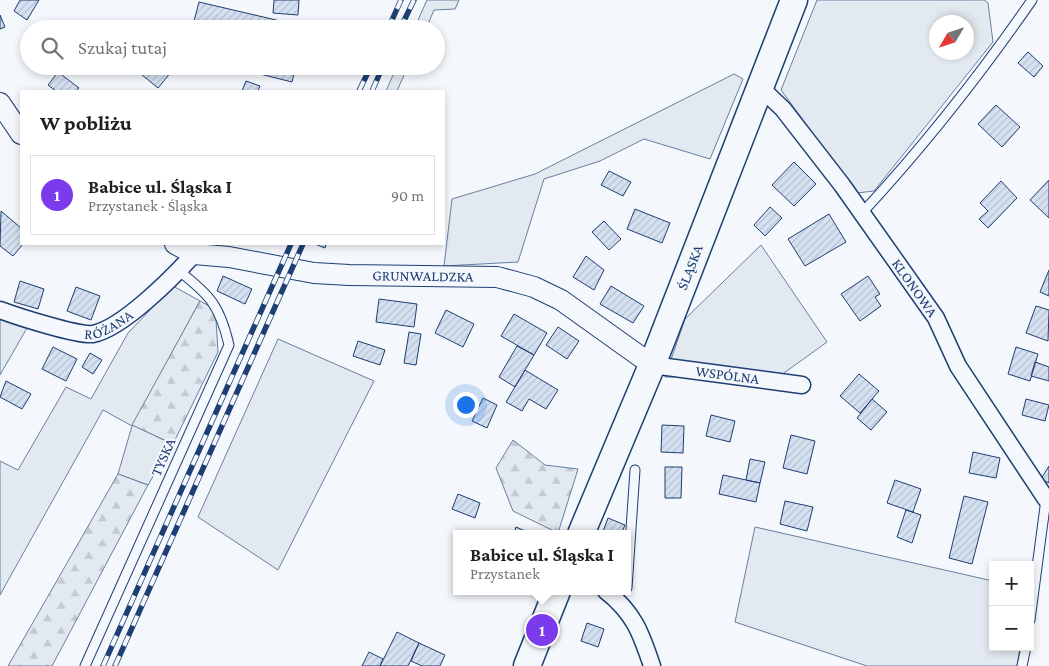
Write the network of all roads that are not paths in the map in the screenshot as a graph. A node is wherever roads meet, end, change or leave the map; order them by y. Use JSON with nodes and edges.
{"nodes":[{"id":1,"x":794,"y":0,"type":"edge"},
{"id":2,"x":1032,"y":0,"type":"edge"},
{"id":3,"x":760,"y":87,"type":"junction"},
{"id":4,"x":0,"y":103,"type":"edge"},
{"id":5,"x":20,"y":133,"type":"edge"},
{"id":6,"x":862,"y":213,"type":"junction"},
{"id":7,"x":177,"y":245,"type":"edge"},
{"id":8,"x":231,"y":251,"type":"edge"},
{"id":9,"x":194,"y":254,"type":"junction"},
{"id":10,"x":179,"y":271,"type":"junction"},
{"id":11,"x":0,"y":310,"type":"edge"},
{"id":12,"x":652,"y":365,"type":"junction"},
{"id":13,"x":802,"y":384,"type":"dead end"},
{"id":14,"x":635,"y":470,"type":"dead end"},
{"id":15,"x":1047,"y":500,"type":"edge"},
{"id":16,"x":583,"y":530,"type":"edge"},
{"id":17,"x":630,"y":530,"type":"edge"},
{"id":18,"x":555,"y":595,"type":"edge"},
{"id":19,"x":625,"y":595,"type":"edge"},
{"id":20,"x":1032,"y":606,"type":"edge"},
{"id":21,"x":1025,"y":651,"type":"edge"},
{"id":22,"x":85,"y":666,"type":"edge"},
{"id":23,"x":527,"y":666,"type":"edge"},
{"id":24,"x":652,"y":666,"type":"edge"},
{"id":25,"x":1022,"y":666,"type":"edge"}],
"edges":[{"from":1,"to":3,"type":"main road","name":"ŚLĄSKA"},
{"from":2,"to":6,"type":"lane"},
{"from":3,"to":6,"type":"street","name":"KLONOWA"},
{"from":3,"to":12,"type":"main road","name":"ŚLĄSKA"},
{"from":4,"to":5,"type":"street"},
{"from":6,"to":15,"type":"street","name":"KLONOWA"},
{"from":7,"to":9,"type":"street","name":"GRUNWALDZKA"},
{"from":8,"to":9,"type":"street","name":"GRUNWALDZKA"},
{"from":8,"to":12,"type":"street","name":"GRUNWALDZKA"},
{"from":9,"to":10,"type":"street","name":"RÓŻANA"},
{"from":10,"to":11,"type":"street","name":"RÓŻANA"},
{"from":10,"to":22,"type":"lane","name":"TYSKA"},
{"from":12,"to":13,"type":"street","name":"WSPÓLNA"},
{"from":12,"to":16,"type":"main road","name":"ŚLĄSKA"},
{"from":14,"to":17,"type":"lane"},
{"from":15,"to":20,"type":"lane"},
{"from":18,"to":23,"type":"main road"},
{"from":19,"to":24,"type":"street"},
{"from":21,"to":25,"type":"lane"}]}
